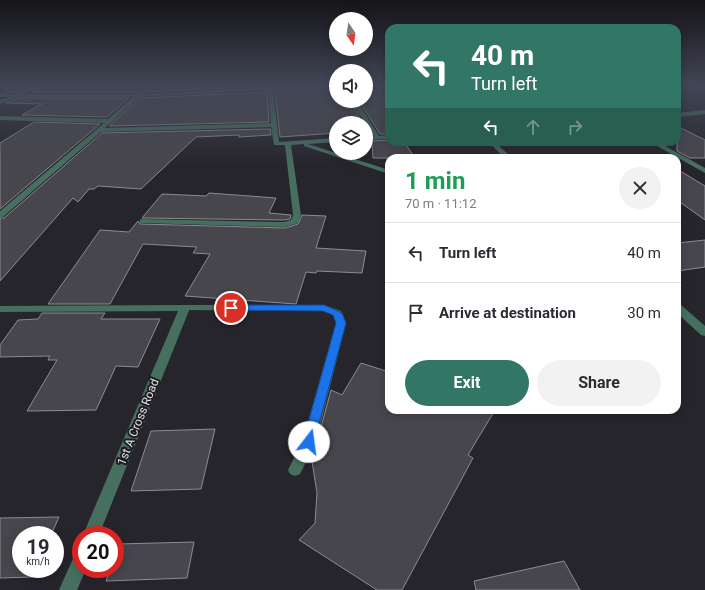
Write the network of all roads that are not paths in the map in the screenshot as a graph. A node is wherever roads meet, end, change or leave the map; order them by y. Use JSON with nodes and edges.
{"nodes":[{"id":1,"x":120,"y":112,"type":"edge"},
{"id":2,"x":274,"y":112,"type":"edge"},
{"id":3,"x":361,"y":112,"type":"edge"},
{"id":4,"x":705,"y":112,"type":"edge"},
{"id":5,"x":681,"y":115,"type":"edge"},
{"id":6,"x":0,"y":118,"type":"edge"},
{"id":7,"x":109,"y":121,"type":"junction"},
{"id":8,"x":275,"y":125,"type":"junction"},
{"id":9,"x":99,"y":130,"type":"junction"},
{"id":10,"x":373,"y":137,"type":"edge"},
{"id":11,"x":377,"y":137,"type":"junction"},
{"id":12,"x":385,"y":137,"type":"edge"},
{"id":13,"x":329,"y":141,"type":"edge"},
{"id":14,"x":300,"y":143,"type":"junction"},
{"id":15,"x":288,"y":144,"type":"junction"},
{"id":16,"x":496,"y":146,"type":"edge"},
{"id":17,"x":660,"y":146,"type":"edge"},
{"id":18,"x":504,"y":154,"type":"edge"},
{"id":19,"x":675,"y":154,"type":"edge"},
{"id":20,"x":681,"y":158,"type":"edge"},
{"id":21,"x":385,"y":171,"type":"edge"},
{"id":22,"x":705,"y":171,"type":"edge"},
{"id":23,"x":0,"y":215,"type":"edge"},
{"id":24,"x":143,"y":221,"type":"dead end"},
{"id":25,"x":185,"y":308,"type":"junction"},
{"id":26,"x":0,"y":309,"type":"edge"},
{"id":27,"x":681,"y":311,"type":"edge"},
{"id":28,"x":705,"y":332,"type":"edge"},
{"id":29,"x":295,"y":470,"type":"dead end"},
{"id":30,"x":95,"y":526,"type":"edge"},
{"id":31,"x":73,"y":578,"type":"edge"},
{"id":32,"x":68,"y":590,"type":"edge"}],
"edges":[{"from":1,"to":7,"type":"street"},
{"from":2,"to":8,"type":"street"},
{"from":3,"to":11,"type":"street"},
{"from":4,"to":5,"type":"street"},
{"from":6,"to":7,"type":"street"},
{"from":7,"to":9,"type":"street"},
{"from":8,"to":9,"type":"street"},
{"from":8,"to":15,"type":"street"},
{"from":9,"to":23,"type":"street"},
{"from":10,"to":11,"type":"street"},
{"from":11,"to":12,"type":"street"},
{"from":13,"to":14,"type":"street"},
{"from":14,"to":15,"type":"street"},
{"from":14,"to":21,"type":"street"},
{"from":15,"to":24,"type":"street"},
{"from":16,"to":18,"type":"street"},
{"from":17,"to":19,"type":"street"},
{"from":20,"to":22,"type":"street"},
{"from":25,"to":26,"type":"street"},
{"from":25,"to":29,"type":"street"},
{"from":25,"to":30,"type":"street","name":"1st A Cross Road"},
{"from":27,"to":28,"type":"street"},
{"from":31,"to":32,"type":"street"}]}
